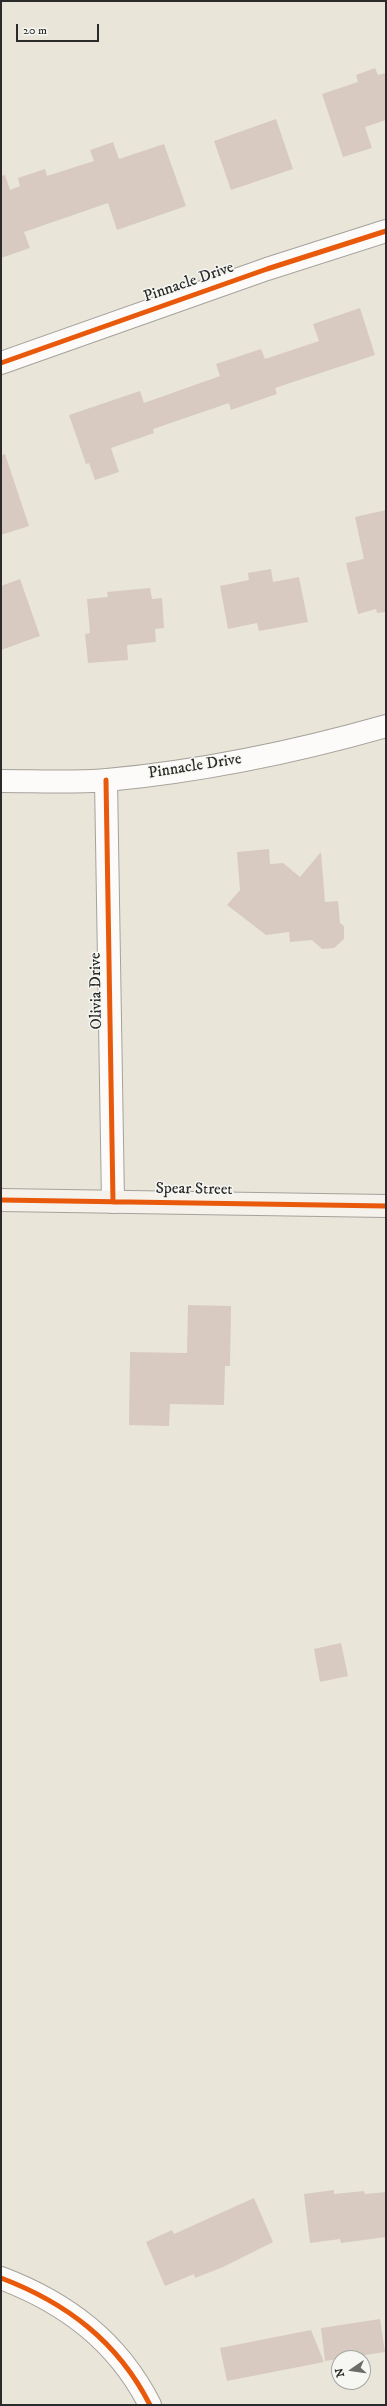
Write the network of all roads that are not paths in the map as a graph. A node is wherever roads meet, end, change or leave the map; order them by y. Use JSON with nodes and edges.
{"nodes":[{"id":1,"x":386,"y":231,"type":"edge"},
{"id":2,"x":1,"y":363,"type":"edge"},
{"id":3,"x":386,"y":726,"type":"edge"},
{"id":4,"x":106,"y":780,"type":"junction"},
{"id":5,"x":1,"y":781,"type":"edge"},
{"id":6,"x":1,"y":1200,"type":"edge"},
{"id":7,"x":112,"y":1202,"type":"junction"},
{"id":8,"x":386,"y":1206,"type":"edge"},
{"id":9,"x":1,"y":2278,"type":"edge"},
{"id":10,"x":150,"y":2405,"type":"edge"}],
"edges":[{"from":1,"to":2,"type":"street","name":"Pinnacle Drive"},
{"from":3,"to":4,"type":"street","name":"Pinnacle Drive"},
{"from":4,"to":5,"type":"street","name":"Pinnacle Drive"},
{"from":4,"to":7,"type":"street","name":"Olivia Drive"},
{"from":6,"to":7,"type":"main road","name":"Spear Street"},
{"from":7,"to":8,"type":"main road","name":"Spear Street"},
{"from":9,"to":10,"type":"street"}]}
